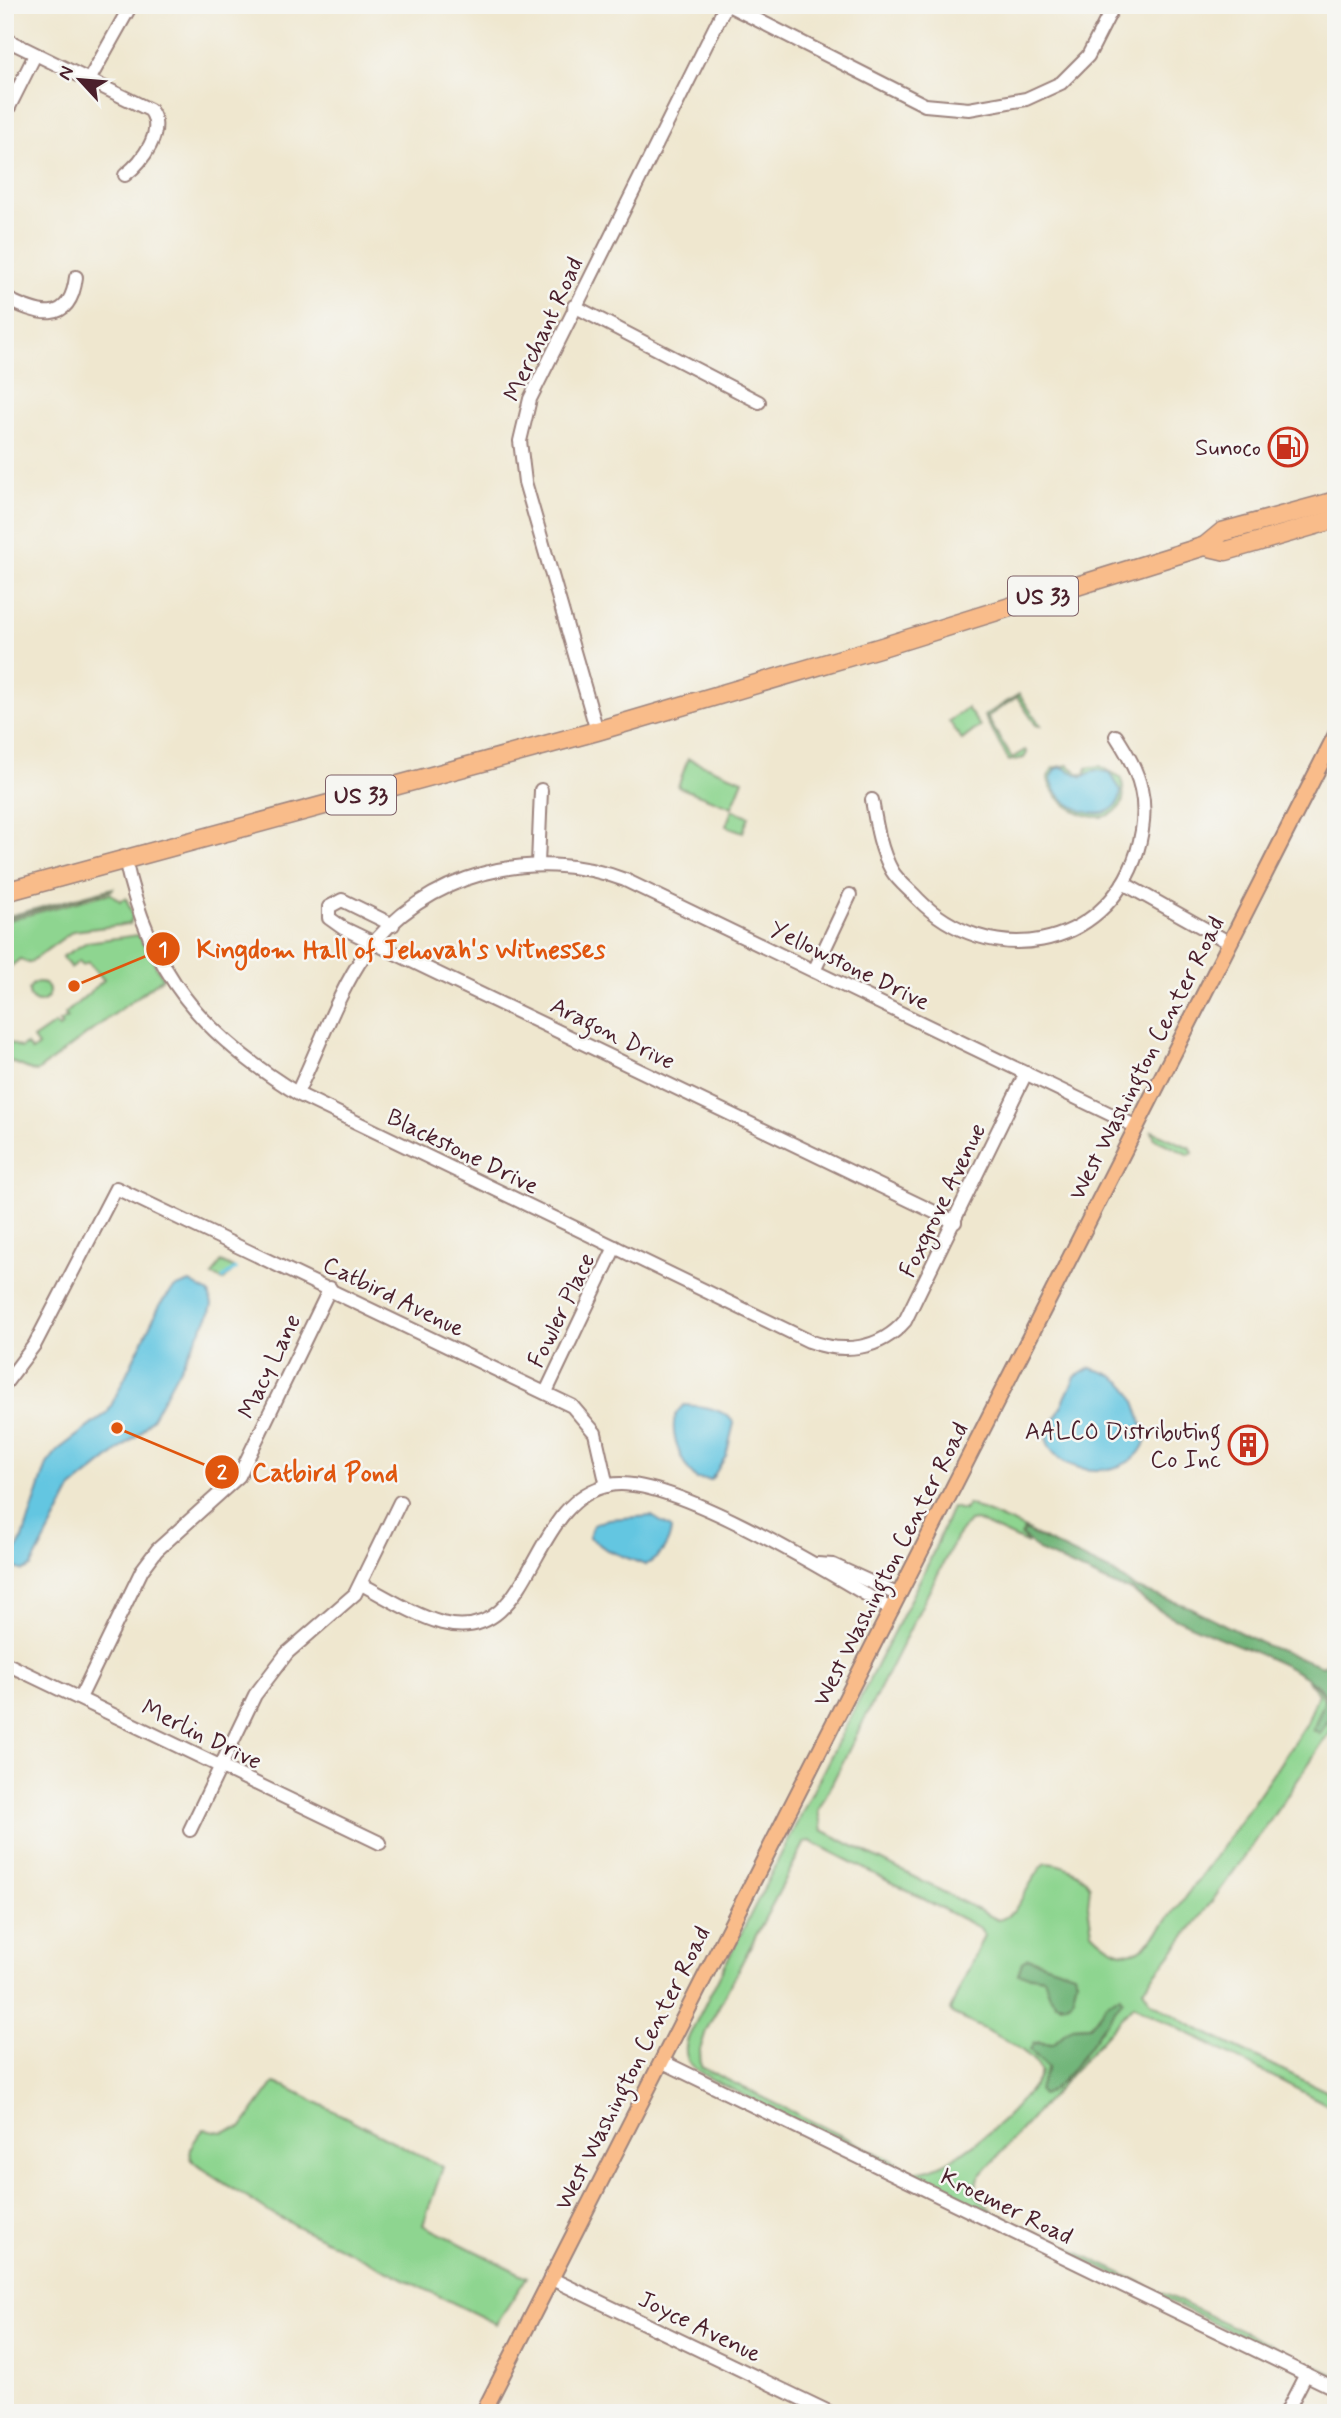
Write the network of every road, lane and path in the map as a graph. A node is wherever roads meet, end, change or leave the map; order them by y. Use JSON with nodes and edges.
{"nodes":[{"id":1,"x":131,"y":5,"type":"edge"},
{"id":2,"x":727,"y":5,"type":"edge"},
{"id":3,"x":1114,"y":5,"type":"edge"},
{"id":4,"x":5,"y":39,"type":"edge"},
{"id":5,"x":36,"y":55,"type":"junction"},
{"id":6,"x":89,"y":80,"type":"junction"},
{"id":7,"x":5,"y":115,"type":"edge"},
{"id":8,"x":125,"y":175,"type":"dead end"},
{"id":9,"x":76,"y":277,"type":"dead end"},
{"id":10,"x":5,"y":298,"type":"edge"},
{"id":11,"x":574,"y":306,"type":"junction"},
{"id":12,"x":759,"y":402,"type":"dead end"},
{"id":13,"x":1336,"y":501,"type":"edge"},
{"id":14,"x":1336,"y":519,"type":"edge"},
{"id":15,"x":1205,"y":546,"type":"junction"},
{"id":16,"x":597,"y":731,"type":"junction"},
{"id":17,"x":1336,"y":734,"type":"edge"},
{"id":18,"x":1116,"y":736,"type":"dead end"},
{"id":19,"x":541,"y":790,"type":"dead end"},
{"id":20,"x":872,"y":800,"type":"dead end"},
{"id":21,"x":125,"y":859,"type":"junction"},
{"id":22,"x":538,"y":864,"type":"junction"},
{"id":23,"x":1123,"y":883,"type":"junction"},
{"id":24,"x":5,"y":892,"type":"edge"},
{"id":25,"x":850,"y":895,"type":"dead end"},
{"id":26,"x":394,"y":925,"type":"junction"},
{"id":27,"x":375,"y":943,"type":"junction"},
{"id":28,"x":1230,"y":943,"type":"junction"},
{"id":29,"x":814,"y":971,"type":"junction"},
{"id":30,"x":1026,"y":1073,"type":"junction"},
{"id":31,"x":297,"y":1093,"type":"junction"},
{"id":32,"x":1136,"y":1127,"type":"junction"},
{"id":33,"x":955,"y":1222,"type":"junction"},
{"id":34,"x":615,"y":1247,"type":"junction"},
{"id":35,"x":330,"y":1288,"type":"junction"},
{"id":36,"x":887,"y":1338,"type":"joint"},
{"id":37,"x":5,"y":1384,"type":"edge"},
{"id":38,"x":545,"y":1392,"type":"junction"},
{"id":39,"x":607,"y":1486,"type":"junction"},
{"id":40,"x":400,"y":1502,"type":"dead end"},
{"id":41,"x":817,"y":1563,"type":"junction"},
{"id":42,"x":360,"y":1584,"type":"junction"},
{"id":43,"x":899,"y":1595,"type":"junction"},
{"id":44,"x":892,"y":1610,"type":"junction"},
{"id":45,"x":5,"y":1663,"type":"edge"},
{"id":46,"x":80,"y":1698,"type":"junction"},
{"id":47,"x":220,"y":1766,"type":"junction"},
{"id":48,"x":190,"y":1830,"type":"dead end"},
{"id":49,"x":380,"y":1843,"type":"dead end"},
{"id":50,"x":661,"y":2061,"type":"junction"},
{"id":51,"x":550,"y":2278,"type":"junction"},
{"id":52,"x":1306,"y":2374,"type":"junction"},
{"id":53,"x":1336,"y":2389,"type":"edge"},
{"id":54,"x":483,"y":2413,"type":"edge"},
{"id":55,"x":831,"y":2413,"type":"edge"},
{"id":56,"x":1286,"y":2413,"type":"edge"}],
"edges":[{"from":1,"to":6,"type":"street"},
{"from":2,"to":3,"type":"street"},
{"from":2,"to":11,"type":"street","name":"Merchant Road"},
{"from":4,"to":5,"type":"street"},
{"from":5,"to":6,"type":"street"},
{"from":5,"to":7,"type":"street"},
{"from":6,"to":8,"type":"street"},
{"from":9,"to":10,"type":"street"},
{"from":11,"to":12,"type":"street"},
{"from":11,"to":16,"type":"street","name":"Merchant Road"},
{"from":13,"to":15,"type":"highway","number":"US 33"},
{"from":14,"to":15,"type":"highway","number":"US 33"},
{"from":15,"to":16,"type":"highway","number":"US 33"},
{"from":16,"to":21,"type":"highway","number":"US 33"},
{"from":17,"to":28,"type":"main road","name":"West Washington Center Road"},
{"from":18,"to":23,"type":"street"},
{"from":19,"to":22,"type":"street"},
{"from":20,"to":23,"type":"street"},
{"from":21,"to":24,"type":"highway","number":"US 33"},
{"from":21,"to":31,"type":"street","name":"Blackstone Drive"},
{"from":22,"to":26,"type":"street","name":"Yellowstone Drive"},
{"from":22,"to":29,"type":"street","name":"Yellowstone Drive"},
{"from":23,"to":28,"type":"street"},
{"from":25,"to":29,"type":"street"},
{"from":26,"to":27,"type":"street","name":"Yellowstone Drive"},
{"from":26,"to":27,"type":"street","name":"Aragon Drive"},
{"from":27,"to":31,"type":"street","name":"Yellowstone Drive"},
{"from":27,"to":33,"type":"street","name":"Aragon Drive"},
{"from":28,"to":32,"type":"main road","name":"West Washington Center Road"},
{"from":29,"to":30,"type":"street","name":"Yellowstone Drive"},
{"from":30,"to":32,"type":"street","name":"Yellowstone Drive"},
{"from":30,"to":33,"type":"street","name":"Foxgrove Avenue"},
{"from":31,"to":34,"type":"street","name":"Blackstone Drive"},
{"from":32,"to":43,"type":"main road","name":"West Washington Center Road"},
{"from":33,"to":36,"type":"street","name":"Foxgrove Avenue"},
{"from":34,"to":36,"type":"street","name":"Blackstone Drive"},
{"from":34,"to":38,"type":"street","name":"Fowler Place"},
{"from":35,"to":37,"type":"street","name":"Catbird Avenue"},
{"from":35,"to":38,"type":"street","name":"Catbird Avenue"},
{"from":35,"to":46,"type":"street","name":"Macy Lane"},
{"from":38,"to":39,"type":"street","name":"Catbird Avenue"},
{"from":39,"to":41,"type":"street"},
{"from":39,"to":42,"type":"street"},
{"from":40,"to":42,"type":"street"},
{"from":41,"to":43,"type":"street"},
{"from":41,"to":44,"type":"street"},
{"from":42,"to":47,"type":"street"},
{"from":43,"to":44,"type":"main road","name":"West Washington Center Road"},
{"from":44,"to":50,"type":"main road","name":"West Washington Center Road"},
{"from":45,"to":46,"type":"street","name":"Merlin Drive"},
{"from":46,"to":47,"type":"street","name":"Merlin Drive"},
{"from":47,"to":48,"type":"street"},
{"from":47,"to":49,"type":"street","name":"Merlin Drive"},
{"from":50,"to":51,"type":"main road","name":"West Washington Center Road"},
{"from":50,"to":52,"type":"street","name":"Kroemer Road"},
{"from":51,"to":54,"type":"main road","name":"West Washington Center Road"},
{"from":51,"to":55,"type":"street","name":"Joyce Avenue"},
{"from":52,"to":53,"type":"street","name":"Kroemer Road"},
{"from":52,"to":56,"type":"street"}]}
